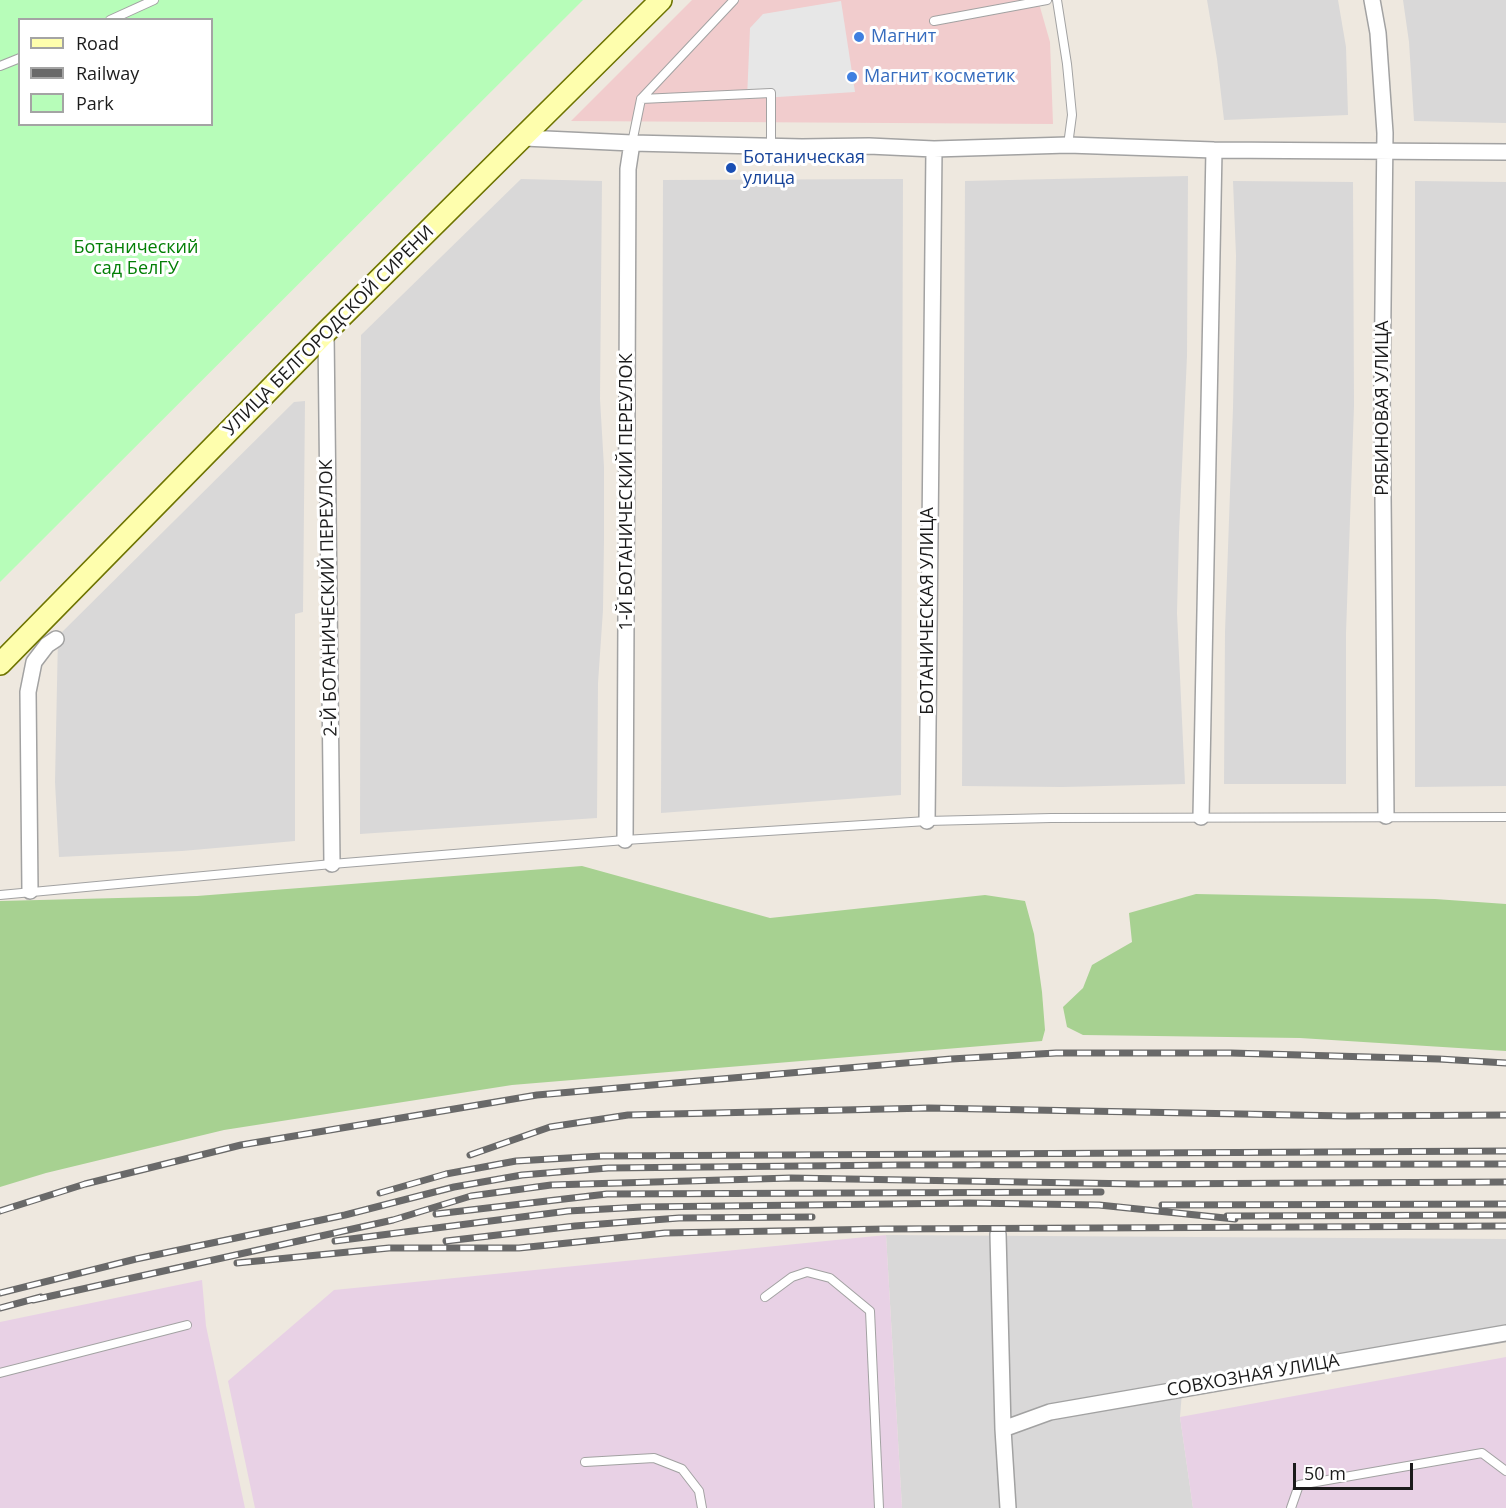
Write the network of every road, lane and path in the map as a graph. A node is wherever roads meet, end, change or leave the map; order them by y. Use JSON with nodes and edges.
{"nodes":[{"id":1,"x":154,"y":0,"type":"edge"},
{"id":2,"x":662,"y":0,"type":"edge"},
{"id":3,"x":734,"y":0,"type":"edge"},
{"id":4,"x":1047,"y":0,"type":"edge"},
{"id":5,"x":1057,"y":0,"type":"edge"},
{"id":6,"x":1372,"y":0,"type":"edge"},
{"id":7,"x":114,"y":18,"type":"edge"},
{"id":8,"x":934,"y":21,"type":"dead end"},
{"id":9,"x":18,"y":59,"type":"edge"},
{"id":10,"x":0,"y":66,"type":"edge"},
{"id":11,"x":641,"y":99,"type":"junction"},
{"id":12,"x":524,"y":138,"type":"junction"},
{"id":13,"x":632,"y":143,"type":"junction"},
{"id":14,"x":1068,"y":145,"type":"junction"},
{"id":15,"x":771,"y":147,"type":"junction"},
{"id":16,"x":934,"y":150,"type":"junction"},
{"id":17,"x":1214,"y":150,"type":"junction"},
{"id":18,"x":1385,"y":150,"type":"junction"},
{"id":19,"x":1506,"y":152,"type":"edge"},
{"id":20,"x":326,"y":332,"type":"junction"},
{"id":21,"x":56,"y":639,"type":"dead end"},
{"id":22,"x":0,"y":664,"type":"edge"},
{"id":23,"x":1386,"y":816,"type":"junction"},
{"id":24,"x":1201,"y":817,"type":"junction"},
{"id":25,"x":1506,"y":817,"type":"edge"},
{"id":26,"x":927,"y":821,"type":"junction"},
{"id":27,"x":625,"y":840,"type":"junction"},
{"id":28,"x":332,"y":864,"type":"junction"},
{"id":29,"x":30,"y":891,"type":"junction"},
{"id":30,"x":0,"y":895,"type":"edge"},
{"id":31,"x":998,"y":1234,"type":"dead end"},
{"id":32,"x":765,"y":1297,"type":"dead end"},
{"id":33,"x":187,"y":1325,"type":"dead end"},
{"id":34,"x":1506,"y":1333,"type":"edge"},
{"id":35,"x":0,"y":1373,"type":"edge"},
{"id":36,"x":1003,"y":1429,"type":"junction"},
{"id":37,"x":585,"y":1462,"type":"dead end"},
{"id":38,"x":1506,"y":1471,"type":"edge"},
{"id":39,"x":702,"y":1508,"type":"edge"},
{"id":40,"x":879,"y":1508,"type":"edge"},
{"id":41,"x":1008,"y":1508,"type":"edge"},
{"id":42,"x":1291,"y":1508,"type":"edge"}],
"edges":[{"from":1,"to":7,"type":"lane"},
{"from":2,"to":12,"type":"main road","name":"УЛИЦА БЕЛГОРОДСКОЙ СИРЕНИ"},
{"from":3,"to":11,"type":"lane"},
{"from":4,"to":8,"type":"lane"},
{"from":5,"to":14,"type":"lane"},
{"from":6,"to":18,"type":"street","name":"РЯБИНОВАЯ УЛИЦА"},
{"from":9,"to":10,"type":"lane"},
{"from":11,"to":13,"type":"lane"},
{"from":11,"to":15,"type":"lane"},
{"from":12,"to":13,"type":"street"},
{"from":12,"to":20,"type":"main road","name":"УЛИЦА БЕЛГОРОДСКОЙ СИРЕНИ"},
{"from":13,"to":15,"type":"street"},
{"from":13,"to":27,"type":"street","name":"1-Й БОТАНИЧЕСКИЙ ПЕРЕУЛОК"},
{"from":14,"to":16,"type":"street"},
{"from":14,"to":17,"type":"street"},
{"from":15,"to":16,"type":"street"},
{"from":16,"to":26,"type":"street","name":"БОТАНИЧЕСКАЯ УЛИЦА"},
{"from":17,"to":18,"type":"street"},
{"from":17,"to":24,"type":"street"},
{"from":18,"to":19,"type":"street"},
{"from":18,"to":23,"type":"street","name":"РЯБИНОВАЯ УЛИЦА"},
{"from":20,"to":22,"type":"main road","name":"УЛИЦА БЕЛГОРОДСКОЙ СИРЕНИ"},
{"from":20,"to":28,"type":"street","name":"2-Й БОТАНИЧЕСКИЙ ПЕРЕУЛОК"},
{"from":21,"to":29,"type":"street"},
{"from":23,"to":24,"type":"lane"},
{"from":23,"to":25,"type":"lane"},
{"from":24,"to":26,"type":"lane"},
{"from":26,"to":27,"type":"lane"},
{"from":27,"to":28,"type":"lane"},
{"from":28,"to":29,"type":"lane"},
{"from":29,"to":30,"type":"lane"},
{"from":31,"to":36,"type":"street"},
{"from":32,"to":40,"type":"lane"},
{"from":33,"to":35,"type":"lane"},
{"from":34,"to":36,"type":"street","name":"СОВХОЗНАЯ УЛИЦА"},
{"from":36,"to":41,"type":"street"},
{"from":37,"to":39,"type":"lane"},
{"from":38,"to":42,"type":"lane"}]}
